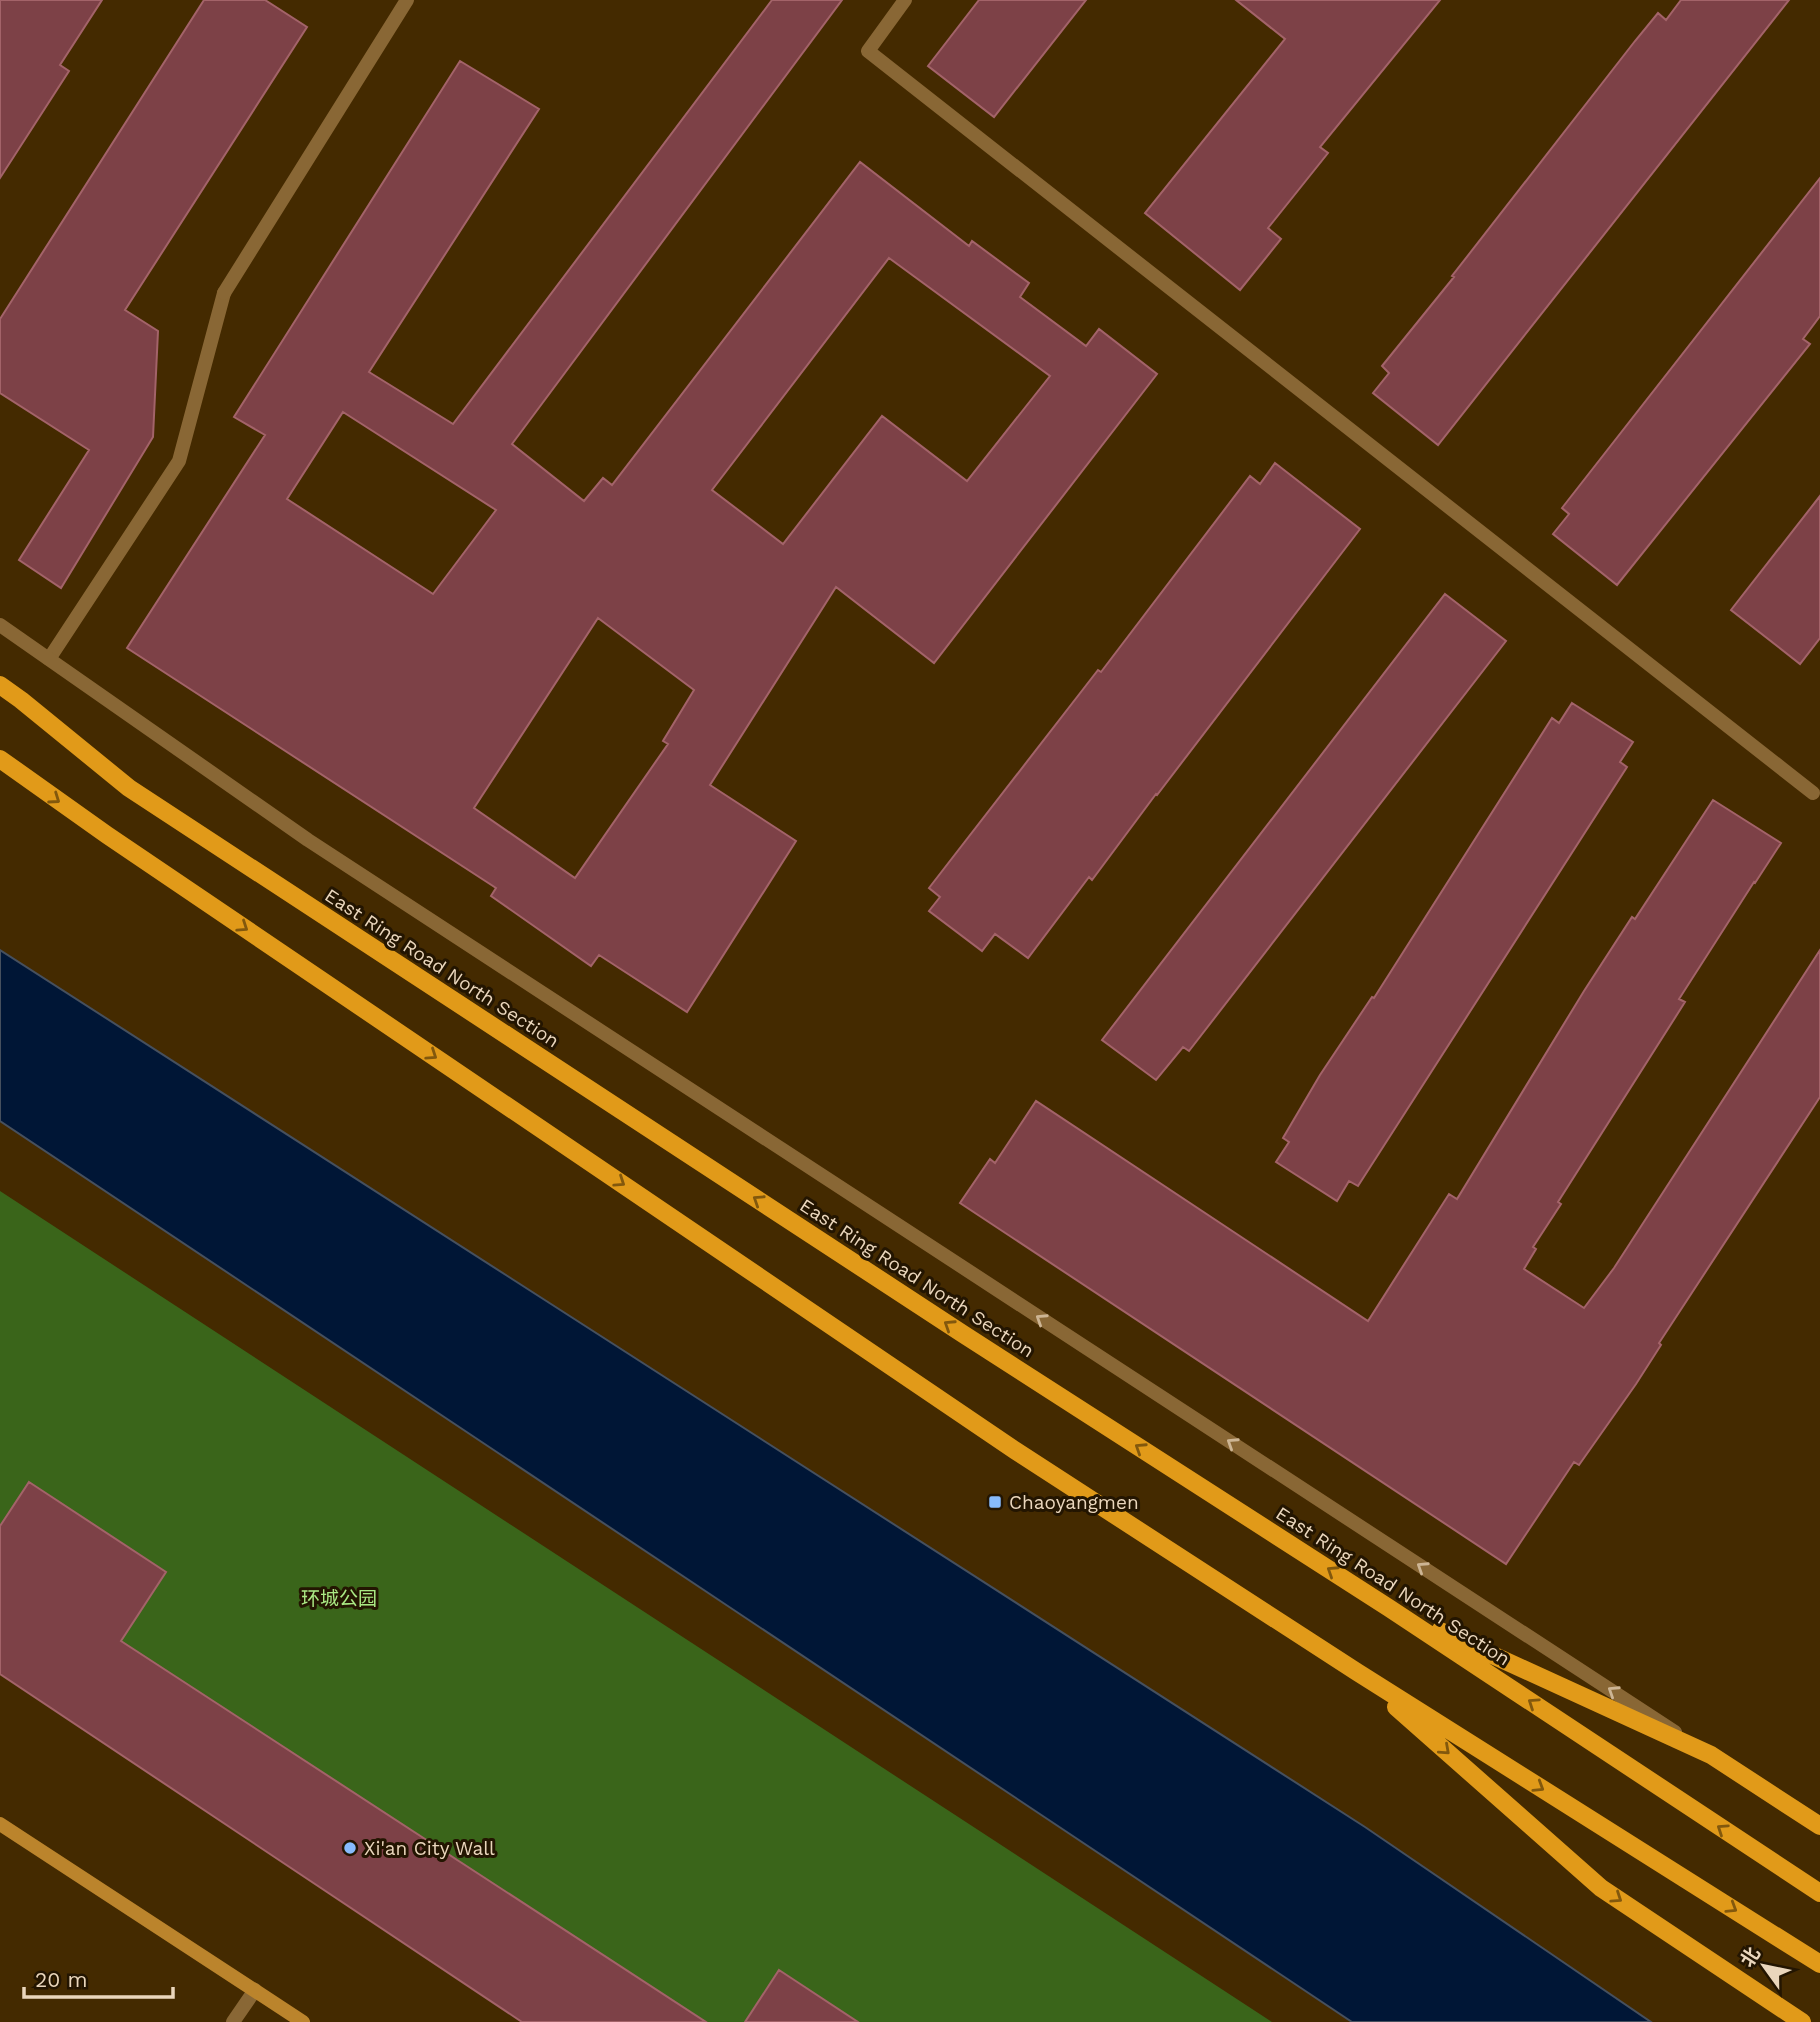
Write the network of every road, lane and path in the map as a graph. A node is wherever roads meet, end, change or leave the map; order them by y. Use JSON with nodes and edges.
{"nodes":[{"id":1,"x":905,"y":0,"type":"edge"},
{"id":2,"x":402,"y":2,"type":"edge"},
{"id":3,"x":0,"y":625,"type":"edge"},
{"id":4,"x":49,"y":659,"type":"junction"},
{"id":5,"x":0,"y":685,"type":"edge"},
{"id":6,"x":0,"y":759,"type":"edge"},
{"id":7,"x":1813,"y":793,"type":"dead end"},
{"id":8,"x":1389,"y":1608,"type":"junction"},
{"id":9,"x":1357,"y":1672,"type":"junction"},
{"id":10,"x":1711,"y":1755,"type":"junction"},
{"id":11,"x":0,"y":1824,"type":"edge"},
{"id":12,"x":1820,"y":1826,"type":"edge"},
{"id":13,"x":1820,"y":1893,"type":"edge"},
{"id":14,"x":1820,"y":1964,"type":"edge"},
{"id":15,"x":255,"y":1990,"type":"junction"},
{"id":16,"x":233,"y":2022,"type":"edge"},
{"id":17,"x":303,"y":2022,"type":"edge"},
{"id":18,"x":1802,"y":2022,"type":"edge"}],
"edges":[{"from":1,"to":7,"type":"street"},
{"from":2,"to":4,"type":"street"},
{"from":3,"to":4,"type":"street"},
{"from":10,"to":4,"type":"street","one_way":true},
{"from":8,"to":5,"type":"main road","name":"East Ring Road North Section","one_way":true},
{"from":6,"to":9,"type":"main road","one_way":true},
{"from":8,"to":10,"type":"main road"},
{"from":13,"to":8,"type":"main road","name":"East Ring Road North Section","one_way":true},
{"from":9,"to":14,"type":"main road","one_way":true},
{"from":9,"to":18,"type":"main road","one_way":true},
{"from":10,"to":12,"type":"main road"},
{"from":11,"to":15,"type":"street"},
{"from":15,"to":16,"type":"street"},
{"from":15,"to":17,"type":"street"}]}
